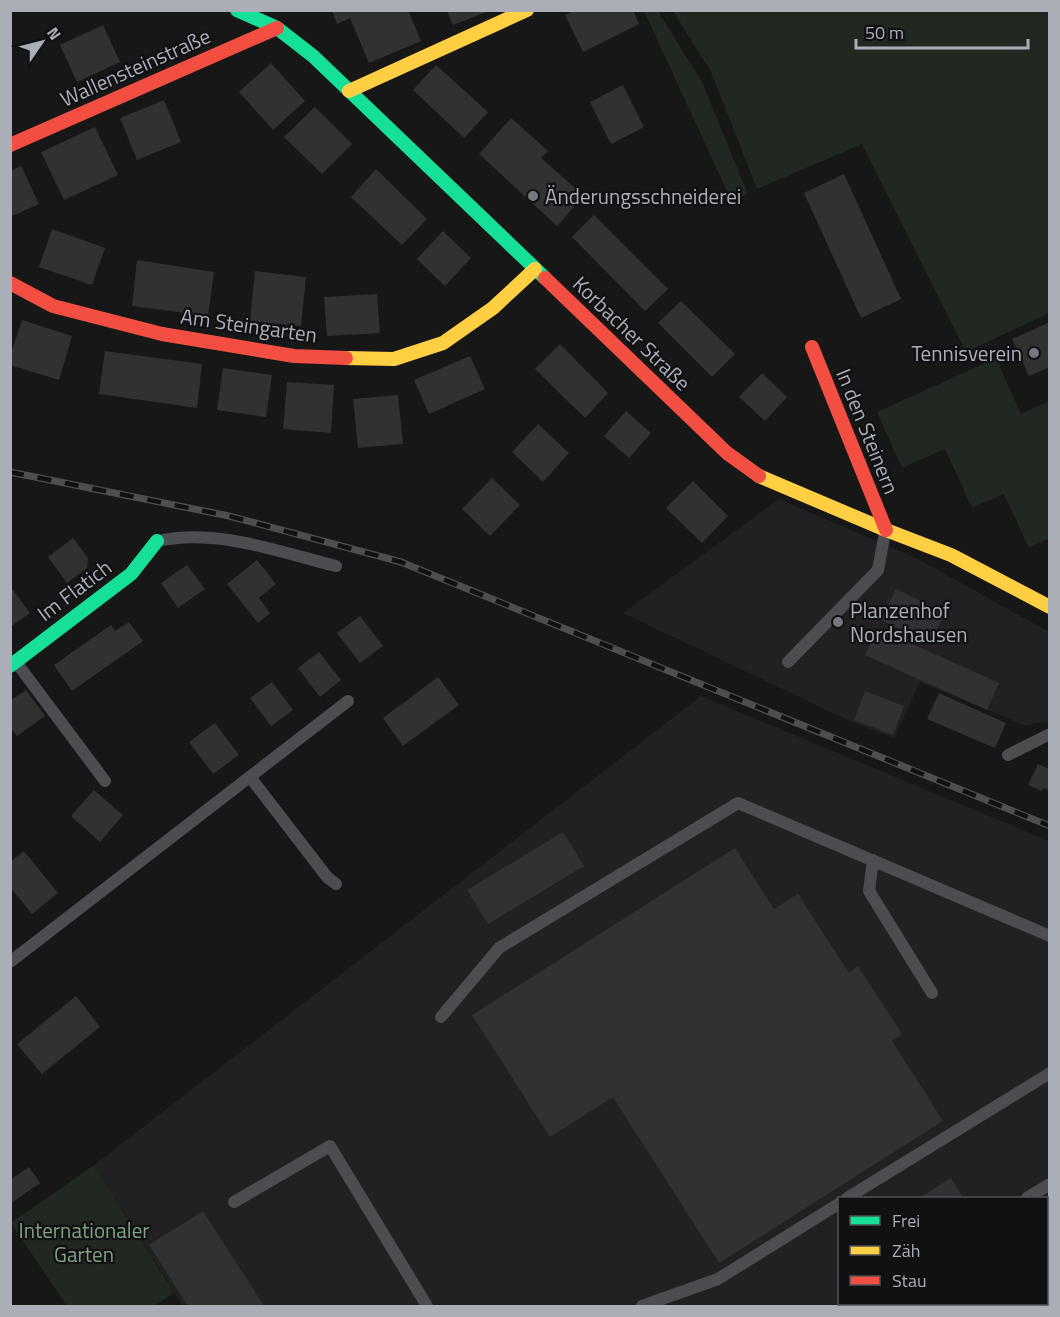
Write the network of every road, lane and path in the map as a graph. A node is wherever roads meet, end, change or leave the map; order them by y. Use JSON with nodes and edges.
{"nodes":[{"id":1,"x":237,"y":10,"type":"edge"},
{"id":2,"x":527,"y":10,"type":"edge"},
{"id":3,"x":277,"y":28,"type":"junction"},
{"id":4,"x":349,"y":91,"type":"junction"},
{"id":5,"x":10,"y":145,"type":"edge"},
{"id":6,"x":535,"y":269,"type":"junction"},
{"id":7,"x":10,"y":283,"type":"edge"},
{"id":8,"x":812,"y":347,"type":"dead end"},
{"id":9,"x":886,"y":530,"type":"junction"},
{"id":10,"x":157,"y":542,"type":"joint"},
{"id":11,"x":336,"y":566,"type":"dead end"},
{"id":12,"x":1050,"y":607,"type":"edge"},
{"id":13,"x":788,"y":662,"type":"dead end"},
{"id":14,"x":13,"y":664,"type":"edge"},
{"id":15,"x":348,"y":701,"type":"dead end"},
{"id":16,"x":1050,"y":734,"type":"edge"},
{"id":17,"x":1008,"y":755,"type":"dead end"},
{"id":18,"x":250,"y":777,"type":"junction"},
{"id":19,"x":105,"y":781,"type":"dead end"},
{"id":20,"x":873,"y":860,"type":"junction"},
{"id":21,"x":336,"y":884,"type":"dead end"},
{"id":22,"x":1050,"y":936,"type":"edge"},
{"id":23,"x":10,"y":962,"type":"edge"},
{"id":24,"x":932,"y":993,"type":"dead end"},
{"id":25,"x":441,"y":1017,"type":"dead end"},
{"id":26,"x":1050,"y":1073,"type":"edge"},
{"id":27,"x":1050,"y":1184,"type":"edge"},
{"id":28,"x":850,"y":1197,"type":"edge"},
{"id":29,"x":1029,"y":1197,"type":"edge"},
{"id":30,"x":234,"y":1202,"type":"dead end"},
{"id":31,"x":838,"y":1204,"type":"edge"},
{"id":32,"x":427,"y":1306,"type":"edge"},
{"id":33,"x":642,"y":1306,"type":"edge"}],
"edges":[{"from":1,"to":3,"type":"street","name":"Korbacher Straße"},
{"from":2,"to":4,"type":"street"},
{"from":3,"to":4,"type":"street","name":"Korbacher Straße"},
{"from":3,"to":5,"type":"street","name":"Wallensteinstraße"},
{"from":4,"to":6,"type":"street","name":"Korbacher Straße"},
{"from":6,"to":7,"type":"street","name":"Am Steingarten"},
{"from":6,"to":9,"type":"street","name":"Korbacher Straße"},
{"from":8,"to":9,"type":"street","name":"In den Steinern"},
{"from":9,"to":12,"type":"street","name":"Korbacher Straße"},
{"from":9,"to":13,"type":"lane"},
{"from":10,"to":11,"type":"lane"},
{"from":10,"to":14,"type":"street","name":"Im Flatich"},
{"from":14,"to":19,"type":"lane"},
{"from":15,"to":18,"type":"lane"},
{"from":16,"to":17,"type":"lane"},
{"from":18,"to":21,"type":"lane"},
{"from":18,"to":23,"type":"lane"},
{"from":20,"to":22,"type":"lane"},
{"from":20,"to":24,"type":"lane"},
{"from":20,"to":25,"type":"lane"},
{"from":26,"to":28,"type":"lane"},
{"from":27,"to":29,"type":"lane"},
{"from":30,"to":32,"type":"lane"},
{"from":31,"to":33,"type":"lane"}]}
